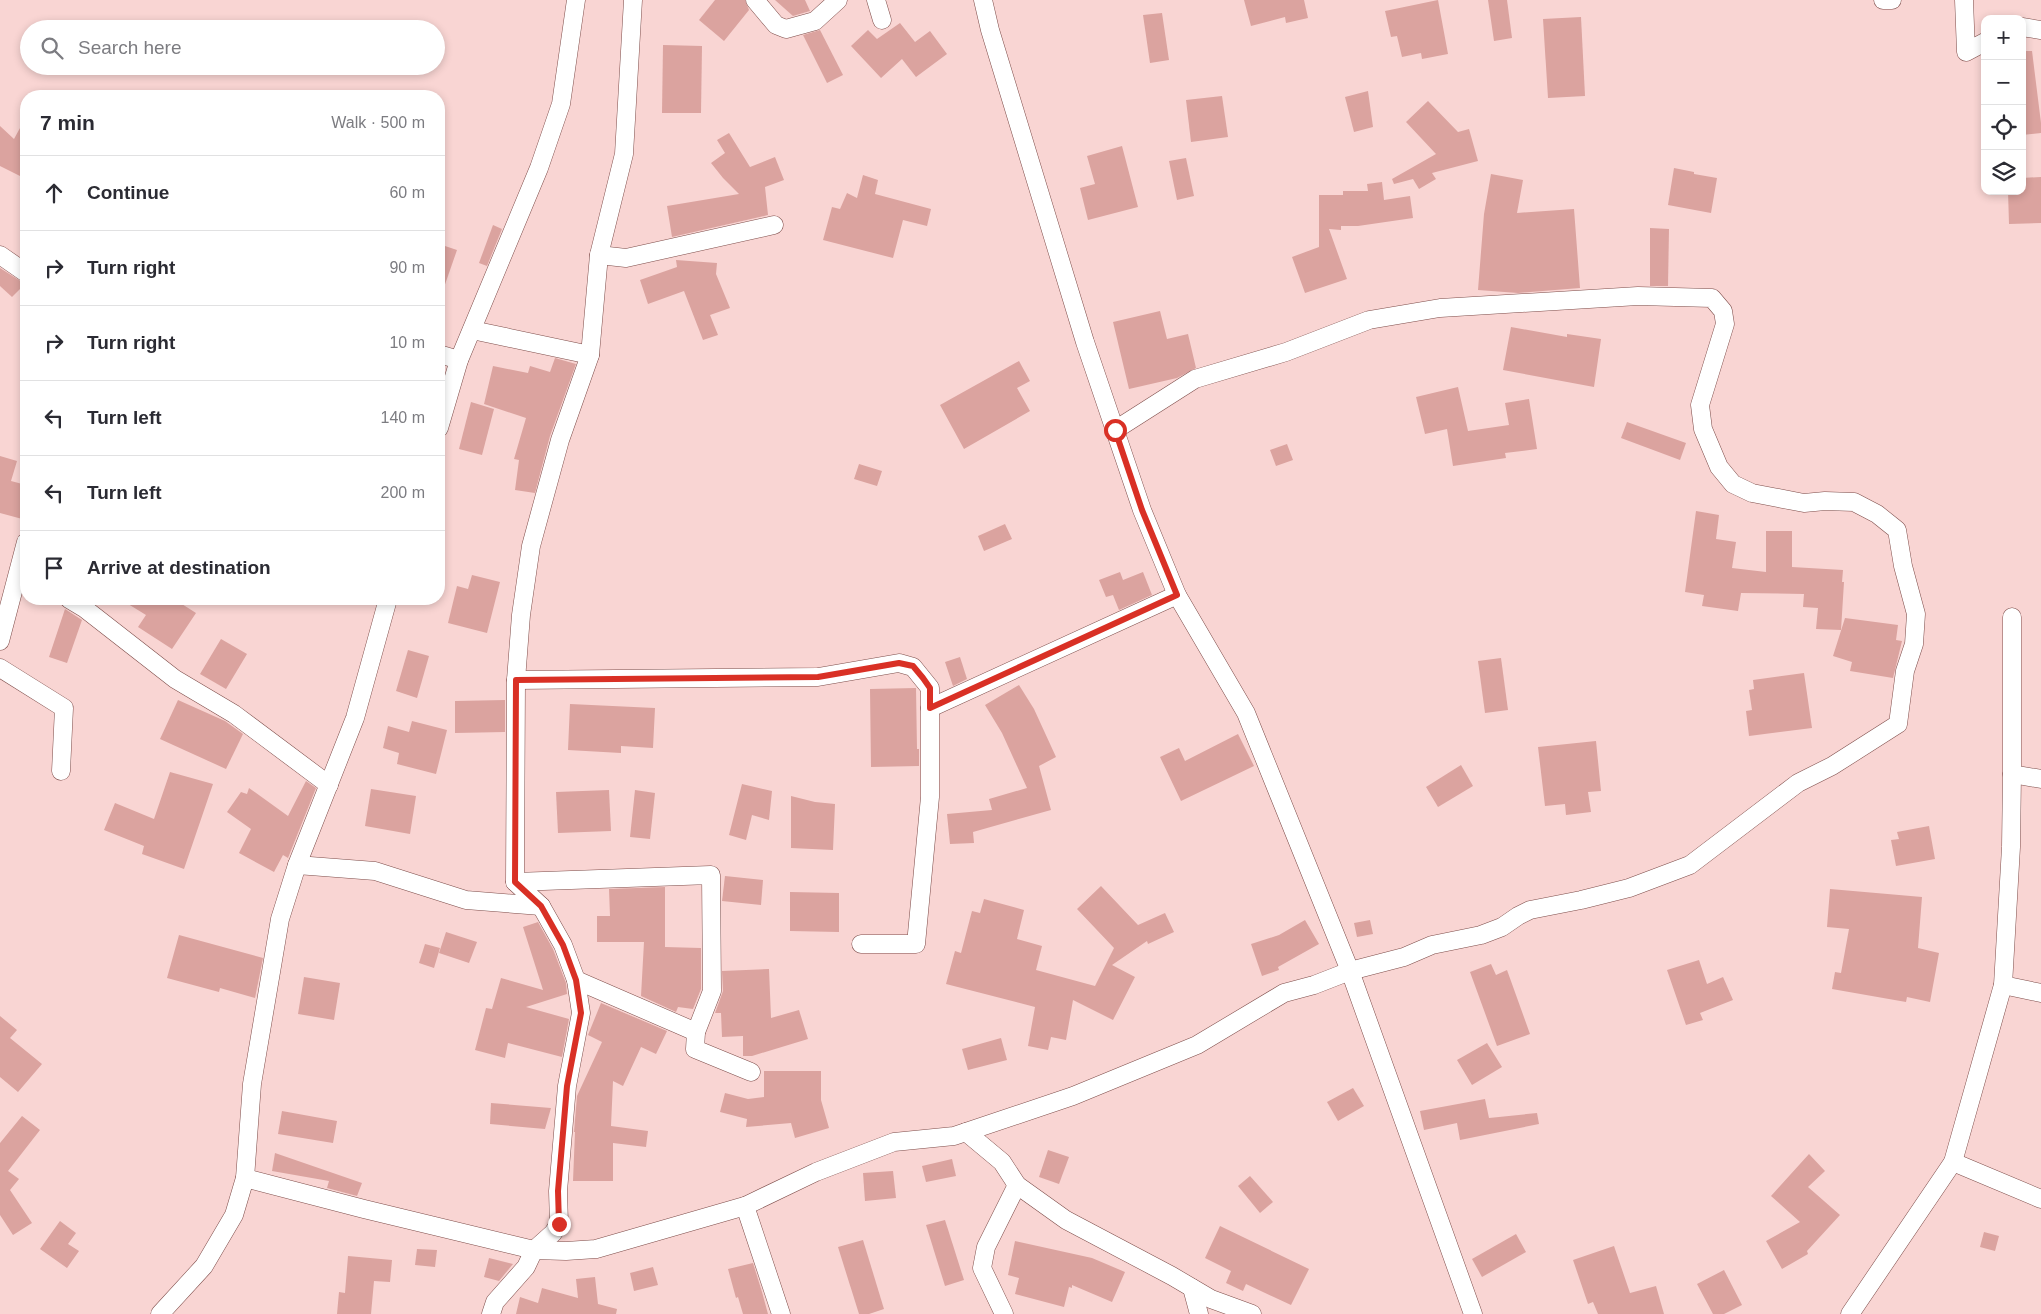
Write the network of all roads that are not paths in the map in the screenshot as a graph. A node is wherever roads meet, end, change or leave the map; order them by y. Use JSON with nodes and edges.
{"nodes":[{"id":1,"x":576,"y":0,"type":"edge"},
{"id":2,"x":633,"y":0,"type":"edge"},
{"id":3,"x":755,"y":0,"type":"edge"},
{"id":4,"x":838,"y":0,"type":"edge"},
{"id":5,"x":876,"y":0,"type":"edge"},
{"id":6,"x":983,"y":0,"type":"edge"},
{"id":7,"x":1883,"y":0,"type":"edge"},
{"id":8,"x":1892,"y":0,"type":"edge"},
{"id":9,"x":1964,"y":0,"type":"edge"},
{"id":10,"x":882,"y":20,"type":"dead end"},
{"id":11,"x":2026,"y":28,"type":"edge"},
{"id":12,"x":2041,"y":30,"type":"edge"},
{"id":13,"x":1981,"y":44,"type":"edge"},
{"id":14,"x":774,"y":225,"type":"dead end"},
{"id":15,"x":0,"y":255,"type":"edge"},
{"id":16,"x":599,"y":255,"type":"junction"},
{"id":17,"x":20,"y":269,"type":"edge"},
{"id":18,"x":472,"y":330,"type":"junction"},
{"id":19,"x":590,"y":355,"type":"junction"},
{"id":20,"x":445,"y":356,"type":"edge"},
{"id":21,"x":459,"y":360,"type":"junction"},
{"id":22,"x":445,"y":408,"type":"edge"},
{"id":23,"x":1115,"y":430,"type":"junction"},
{"id":24,"x":20,"y":579,"type":"edge"},
{"id":25,"x":1177,"y":595,"type":"junction"},
{"id":26,"x":79,"y":605,"type":"edge"},
{"id":27,"x":386,"y":605,"type":"edge"},
{"id":28,"x":2012,"y":617,"type":"dead end"},
{"id":29,"x":0,"y":641,"type":"edge"},
{"id":30,"x":0,"y":668,"type":"edge"},
{"id":31,"x":516,"y":680,"type":"junction"},
{"id":32,"x":930,"y":708,"type":"junction"},
{"id":33,"x":61,"y":771,"type":"dead end"},
{"id":34,"x":2012,"y":774,"type":"junction"},
{"id":35,"x":2041,"y":779,"type":"edge"},
{"id":36,"x":329,"y":785,"type":"junction"},
{"id":37,"x":297,"y":865,"type":"junction"},
{"id":38,"x":515,"y":882,"type":"junction"},
{"id":39,"x":541,"y":906,"type":"junction"},
{"id":40,"x":861,"y":944,"type":"dead end"},
{"id":41,"x":1350,"y":971,"type":"junction"},
{"id":42,"x":576,"y":980,"type":"junction"},
{"id":43,"x":2003,"y":985,"type":"junction"},
{"id":44,"x":2041,"y":993,"type":"edge"},
{"id":45,"x":696,"y":1032,"type":"junction"},
{"id":46,"x":751,"y":1072,"type":"dead end"},
{"id":47,"x":966,"y":1132,"type":"junction"},
{"id":48,"x":1953,"y":1162,"type":"junction"},
{"id":49,"x":245,"y":1178,"type":"junction"},
{"id":50,"x":1017,"y":1185,"type":"junction"},
{"id":51,"x":2041,"y":1200,"type":"edge"},
{"id":52,"x":745,"y":1206,"type":"junction"},
{"id":53,"x":534,"y":1250,"type":"junction"},
{"id":54,"x":1192,"y":1288,"type":"junction"},
{"id":55,"x":160,"y":1314,"type":"edge"},
{"id":56,"x":491,"y":1314,"type":"edge"},
{"id":57,"x":781,"y":1314,"type":"edge"},
{"id":58,"x":1004,"y":1314,"type":"edge"},
{"id":59,"x":1199,"y":1314,"type":"edge"},
{"id":60,"x":1252,"y":1314,"type":"edge"},
{"id":61,"x":1472,"y":1314,"type":"edge"},
{"id":62,"x":1850,"y":1314,"type":"edge"}],
"edges":[{"from":1,"to":18,"type":"street"},
{"from":2,"to":16,"type":"street"},
{"from":3,"to":4,"type":"street"},
{"from":5,"to":10,"type":"street"},
{"from":6,"to":23,"type":"street"},
{"from":7,"to":8,"type":"street"},
{"from":9,"to":13,"type":"street"},
{"from":11,"to":12,"type":"street"},
{"from":14,"to":16,"type":"street"},
{"from":15,"to":17,"type":"street"},
{"from":16,"to":19,"type":"street"},
{"from":18,"to":19,"type":"street"},
{"from":18,"to":21,"type":"street"},
{"from":19,"to":31,"type":"street"},
{"from":20,"to":21,"type":"street"},
{"from":21,"to":22,"type":"street"},
{"from":23,"to":25,"type":"street"},
{"from":23,"to":41,"type":"street"},
{"from":24,"to":29,"type":"street"},
{"from":25,"to":32,"type":"street"},
{"from":25,"to":41,"type":"street"},
{"from":26,"to":36,"type":"street"},
{"from":27,"to":36,"type":"street"},
{"from":28,"to":34,"type":"street"},
{"from":30,"to":33,"type":"street"},
{"from":31,"to":32,"type":"street"},
{"from":31,"to":38,"type":"street"},
{"from":32,"to":40,"type":"street"},
{"from":34,"to":35,"type":"street"},
{"from":34,"to":43,"type":"street"},
{"from":36,"to":37,"type":"street"},
{"from":37,"to":39,"type":"street"},
{"from":37,"to":49,"type":"street"},
{"from":38,"to":39,"type":"street"},
{"from":38,"to":45,"type":"street"},
{"from":39,"to":42,"type":"street"},
{"from":41,"to":47,"type":"street"},
{"from":41,"to":61,"type":"street"},
{"from":42,"to":45,"type":"street"},
{"from":42,"to":53,"type":"street"},
{"from":43,"to":44,"type":"street"},
{"from":43,"to":48,"type":"street"},
{"from":45,"to":46,"type":"street"},
{"from":47,"to":50,"type":"street"},
{"from":47,"to":52,"type":"street"},
{"from":48,"to":51,"type":"street"},
{"from":48,"to":62,"type":"street"},
{"from":49,"to":53,"type":"street"},
{"from":49,"to":55,"type":"street"},
{"from":50,"to":54,"type":"street"},
{"from":50,"to":58,"type":"street"},
{"from":52,"to":53,"type":"street"},
{"from":52,"to":57,"type":"street"},
{"from":53,"to":56,"type":"street"},
{"from":54,"to":59,"type":"street"},
{"from":54,"to":60,"type":"street"}]}
